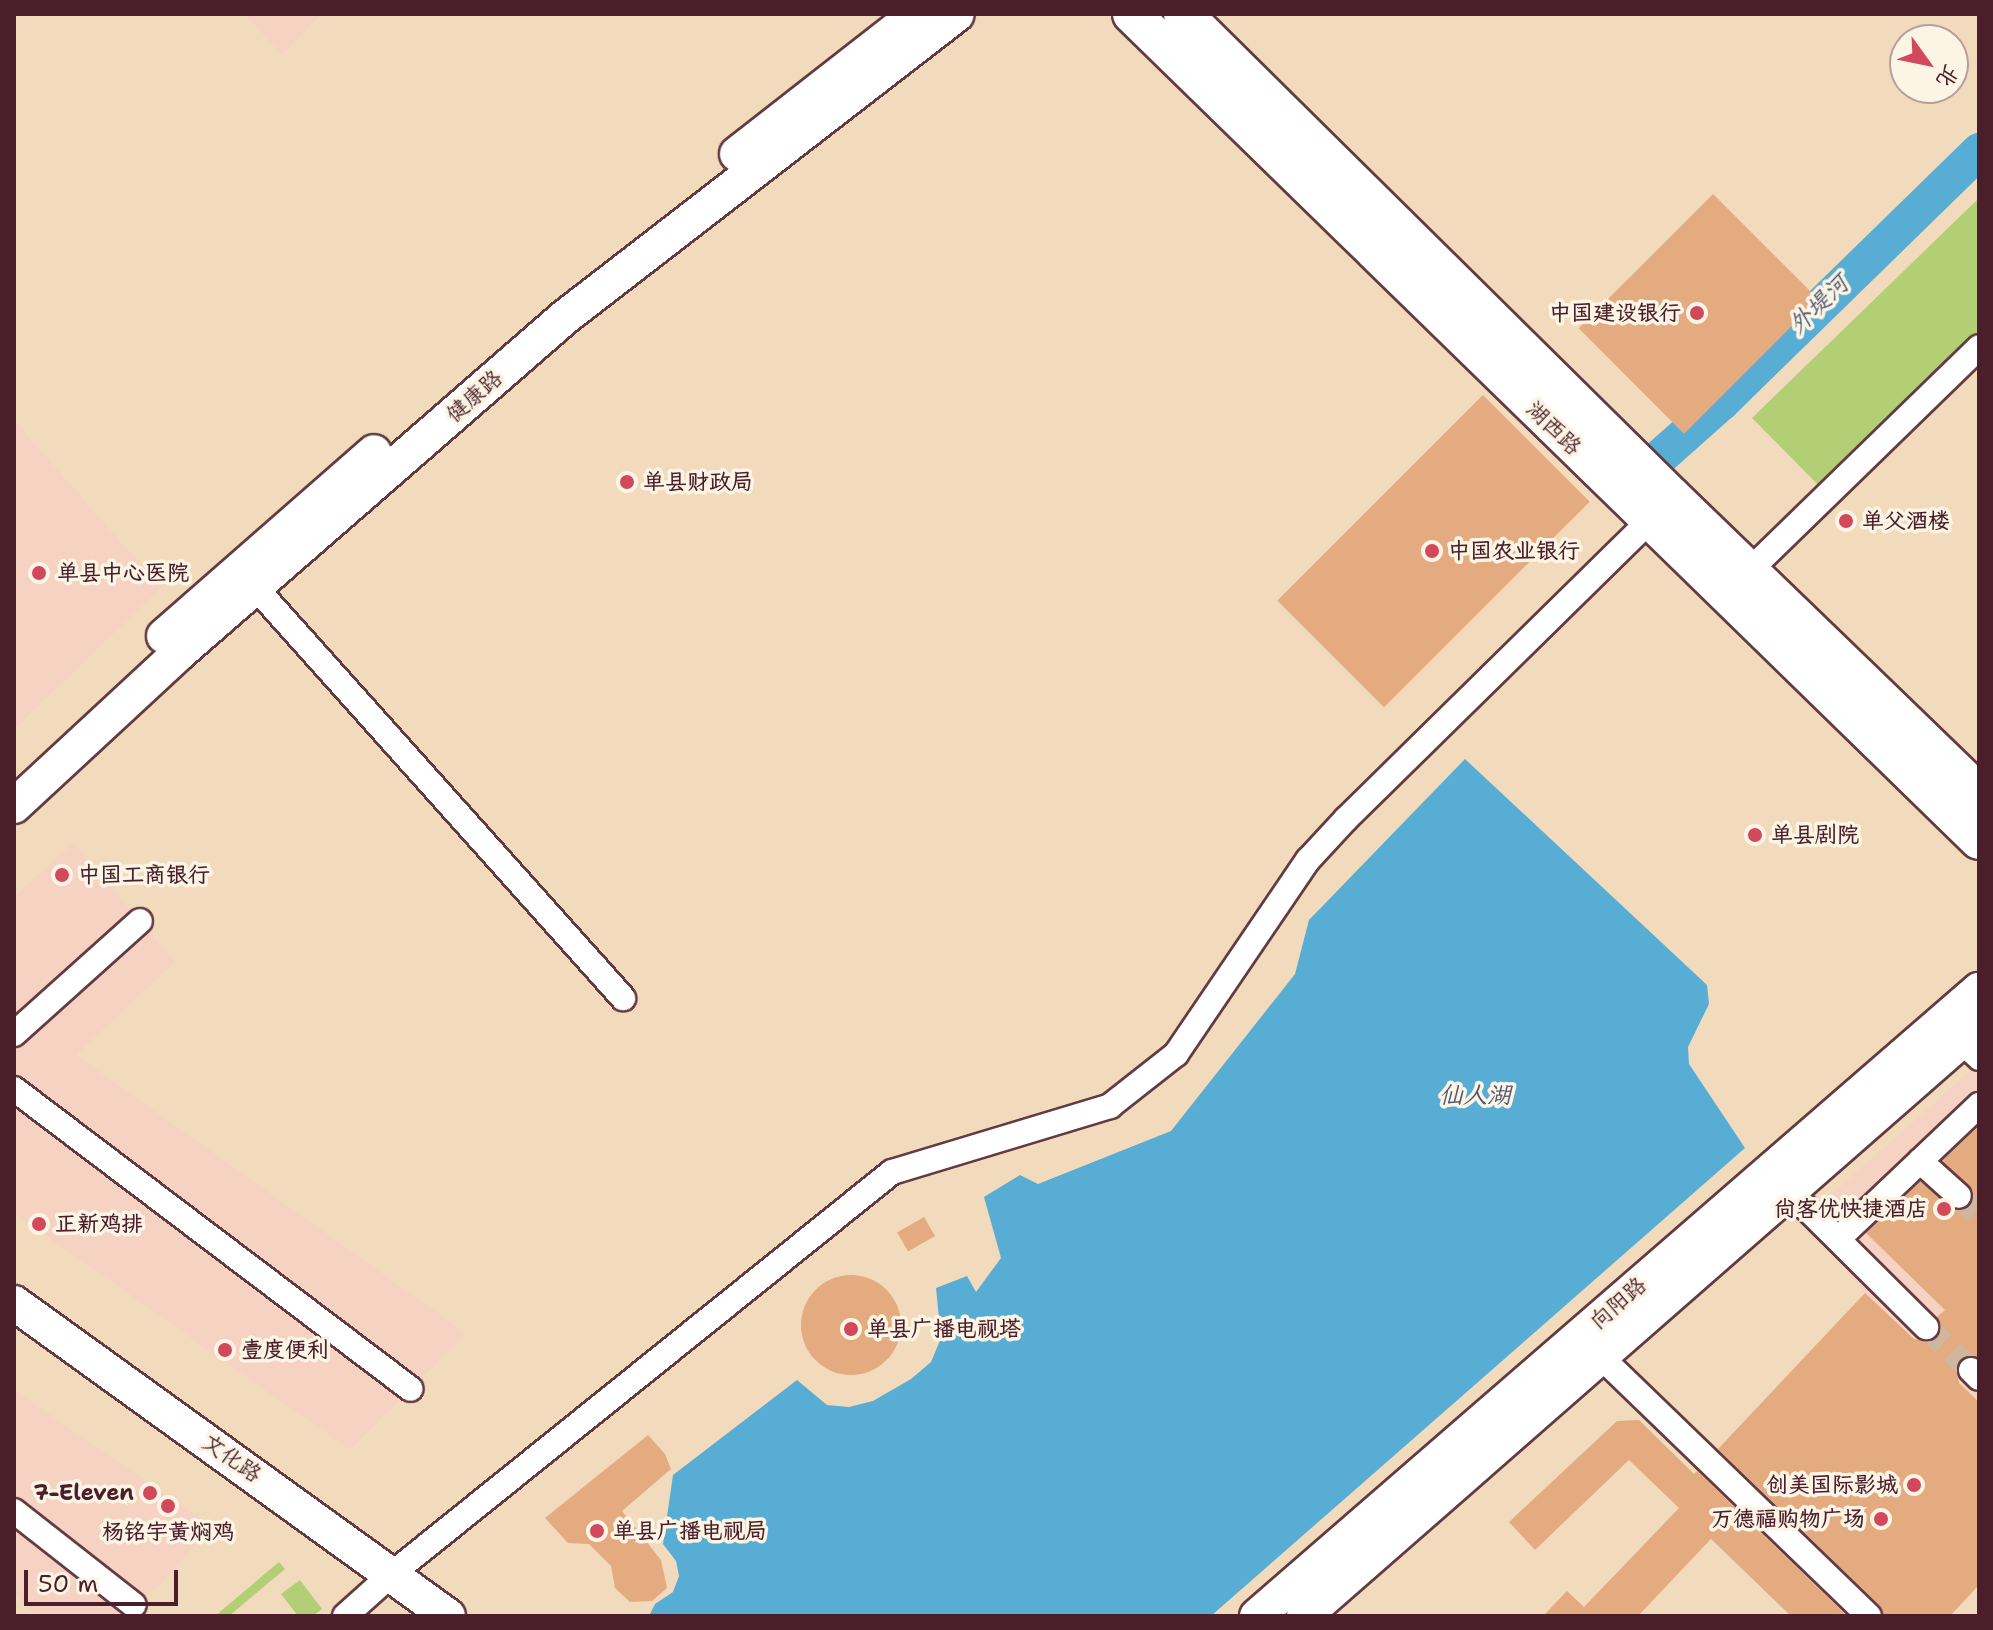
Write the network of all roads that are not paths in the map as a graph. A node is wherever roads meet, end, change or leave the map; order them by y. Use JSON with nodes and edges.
{"nodes":[{"id":1,"x":916,"y":14,"type":"edge"},
{"id":2,"x":957,"y":14,"type":"edge"},
{"id":3,"x":1132,"y":14,"type":"edge"},
{"id":4,"x":1183,"y":14,"type":"edge"},
{"id":5,"x":1979,"y":347,"type":"edge"},
{"id":6,"x":1649,"y":521,"type":"junction"},
{"id":7,"x":1749,"y":571,"type":"junction"},
{"id":8,"x":255,"y":587,"type":"junction"},
{"id":9,"x":14,"y":776,"type":"edge"},
{"id":10,"x":1979,"y":793,"type":"edge"},
{"id":11,"x":14,"y":806,"type":"edge"},
{"id":12,"x":1979,"y":840,"type":"edge"},
{"id":13,"x":140,"y":921,"type":"dead end"},
{"id":14,"x":1979,"y":990,"type":"edge"},
{"id":15,"x":623,"y":998,"type":"dead end"},
{"id":16,"x":14,"y":1034,"type":"edge"},
{"id":17,"x":1973,"y":1041,"type":"edge"},
{"id":18,"x":14,"y":1089,"type":"edge"},
{"id":19,"x":1979,"y":1105,"type":"edge"},
{"id":20,"x":1920,"y":1161,"type":"junction"},
{"id":21,"x":1790,"y":1192,"type":"junction"},
{"id":22,"x":1959,"y":1196,"type":"tunnel mouth"},
{"id":23,"x":1838,"y":1239,"type":"junction"},
{"id":24,"x":14,"y":1303,"type":"edge"},
{"id":25,"x":1926,"y":1327,"type":"tunnel mouth"},
{"id":26,"x":1602,"y":1358,"type":"junction"},
{"id":27,"x":410,"y":1389,"type":"dead end"},
{"id":28,"x":14,"y":1511,"type":"edge"},
{"id":29,"x":393,"y":1573,"type":"junction"},
{"id":30,"x":134,"y":1605,"type":"dead end"},
{"id":31,"x":345,"y":1616,"type":"edge"},
{"id":32,"x":448,"y":1616,"type":"edge"},
{"id":33,"x":1257,"y":1616,"type":"edge"},
{"id":34,"x":1304,"y":1616,"type":"edge"},
{"id":35,"x":1869,"y":1616,"type":"edge"}],
"edges":[{"from":1,"to":9,"type":"main road","name":"健康路"},
{"from":2,"to":8,"type":"main road","name":"健康路"},
{"from":3,"to":6,"type":"main road","name":"湖西路"},
{"from":4,"to":7,"type":"main road","name":"湖西路"},
{"from":5,"to":7,"type":"street"},
{"from":6,"to":12,"type":"main road","name":"湖西路"},
{"from":6,"to":29,"type":"street"},
{"from":7,"to":10,"type":"main road","name":"湖西路"},
{"from":8,"to":11,"type":"main road","name":"健康路"},
{"from":8,"to":15,"type":"street"},
{"from":13,"to":16,"type":"street"},
{"from":14,"to":33,"type":"main road","name":"向阳路"},
{"from":17,"to":21,"type":"main road","name":"向阳路"},
{"from":18,"to":27,"type":"street"},
{"from":19,"to":20,"type":"street"},
{"from":20,"to":22,"type":"street"},
{"from":20,"to":23,"type":"street"},
{"from":21,"to":23,"type":"street"},
{"from":21,"to":26,"type":"main road","name":"向阳路"},
{"from":23,"to":25,"type":"street"},
{"from":24,"to":29,"type":"main road","name":"文化路"},
{"from":26,"to":34,"type":"main road","name":"向阳路"},
{"from":26,"to":35,"type":"street"},
{"from":28,"to":30,"type":"street"},
{"from":29,"to":31,"type":"street"},
{"from":29,"to":32,"type":"main road","name":"文化路"}]}
